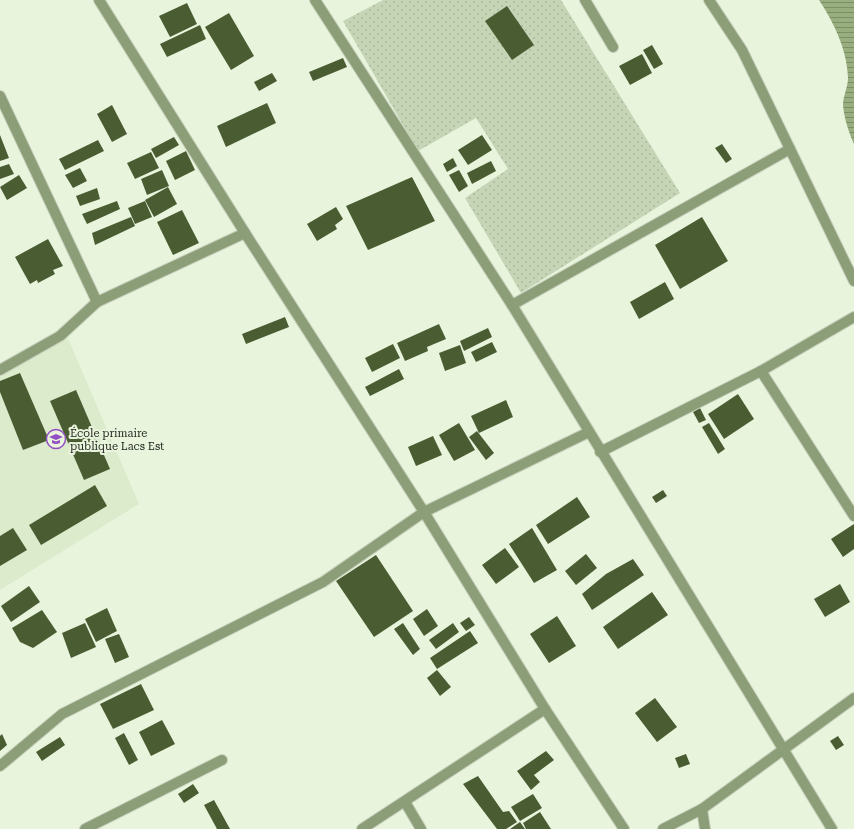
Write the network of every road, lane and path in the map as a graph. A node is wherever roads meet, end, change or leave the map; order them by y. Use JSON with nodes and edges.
{"nodes":[{"id":1,"x":99,"y":0,"type":"edge"},
{"id":2,"x":315,"y":0,"type":"edge"},
{"id":3,"x":585,"y":0,"type":"edge"},
{"id":4,"x":709,"y":0,"type":"edge"},
{"id":5,"x":613,"y":47,"type":"dead end"},
{"id":6,"x":0,"y":96,"type":"edge"},
{"id":7,"x":790,"y":149,"type":"junction"},
{"id":8,"x":245,"y":233,"type":"junction"},
{"id":9,"x":854,"y":281,"type":"edge"},
{"id":10,"x":97,"y":302,"type":"junction"},
{"id":11,"x":512,"y":305,"type":"junction"},
{"id":12,"x":854,"y":317,"type":"edge"},
{"id":13,"x":0,"y":370,"type":"edge"},
{"id":14,"x":761,"y":371,"type":"junction"},
{"id":15,"x":589,"y":432,"type":"junction"},
{"id":16,"x":600,"y":452,"type":"junction"},
{"id":17,"x":424,"y":512,"type":"junction"},
{"id":18,"x":854,"y":516,"type":"edge"},
{"id":19,"x":854,"y":698,"type":"edge"},
{"id":20,"x":545,"y":709,"type":"junction"},
{"id":21,"x":782,"y":749,"type":"junction"},
{"id":22,"x":222,"y":760,"type":"dead end"},
{"id":23,"x":0,"y":766,"type":"edge"},
{"id":24,"x":404,"y":802,"type":"junction"},
{"id":25,"x":702,"y":809,"type":"junction"},
{"id":26,"x":85,"y":829,"type":"edge"},
{"id":27,"x":362,"y":829,"type":"edge"},
{"id":28,"x":421,"y":829,"type":"edge"},
{"id":29,"x":624,"y":829,"type":"edge"},
{"id":30,"x":663,"y":829,"type":"edge"},
{"id":31,"x":705,"y":829,"type":"edge"},
{"id":32,"x":832,"y":829,"type":"edge"}],
"edges":[{"from":1,"to":8,"type":"street"},
{"from":2,"to":11,"type":"street"},
{"from":3,"to":5,"type":"street"},
{"from":4,"to":7,"type":"street"},
{"from":6,"to":10,"type":"street"},
{"from":7,"to":9,"type":"street"},
{"from":7,"to":11,"type":"street"},
{"from":8,"to":10,"type":"street"},
{"from":8,"to":17,"type":"street"},
{"from":10,"to":13,"type":"street"},
{"from":11,"to":15,"type":"street"},
{"from":12,"to":14,"type":"street"},
{"from":14,"to":16,"type":"street"},
{"from":14,"to":18,"type":"street"},
{"from":15,"to":16,"type":"street"},
{"from":15,"to":17,"type":"street"},
{"from":16,"to":21,"type":"street"},
{"from":17,"to":20,"type":"street"},
{"from":17,"to":23,"type":"street"},
{"from":19,"to":21,"type":"street"},
{"from":20,"to":24,"type":"street"},
{"from":20,"to":29,"type":"street"},
{"from":21,"to":25,"type":"street"},
{"from":21,"to":32,"type":"street"},
{"from":22,"to":26,"type":"street"},
{"from":24,"to":27,"type":"street"},
{"from":24,"to":28,"type":"street"},
{"from":25,"to":30,"type":"street"},
{"from":25,"to":31,"type":"street"}]}
